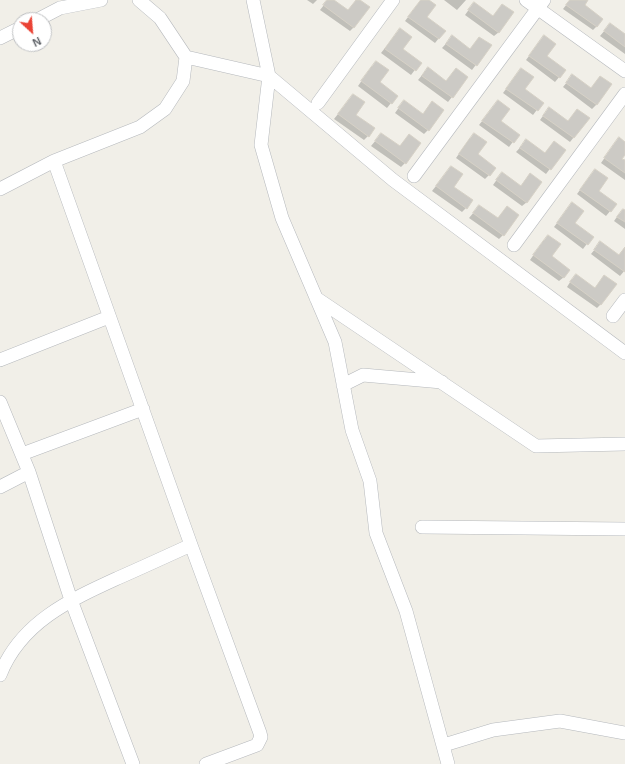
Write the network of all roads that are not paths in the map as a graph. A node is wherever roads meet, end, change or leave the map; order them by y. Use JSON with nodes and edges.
{"nodes":[{"id":1,"x":101,"y":0,"type":"edge"},
{"id":2,"x":139,"y":0,"type":"edge"},
{"id":3,"x":253,"y":0,"type":"edge"},
{"id":4,"x":394,"y":0,"type":"edge"},
{"id":5,"x":526,"y":0,"type":"edge"},
{"id":6,"x":58,"y":4,"type":"edge"},
{"id":7,"x":541,"y":4,"type":"edge"},
{"id":8,"x":48,"y":12,"type":"edge"},
{"id":9,"x":12,"y":32,"type":"edge"},
{"id":10,"x":0,"y":38,"type":"edge"},
{"id":11,"x":186,"y":57,"type":"junction"},
{"id":12,"x":625,"y":71,"type":"edge"},
{"id":13,"x":269,"y":76,"type":"junction"},
{"id":14,"x":625,"y":94,"type":"edge"},
{"id":15,"x":318,"y":103,"type":"dead end"},
{"id":16,"x":54,"y":162,"type":"junction"},
{"id":17,"x":414,"y":176,"type":"dead end"},
{"id":18,"x":0,"y":189,"type":"edge"},
{"id":19,"x":514,"y":245,"type":"dead end"},
{"id":20,"x":316,"y":298,"type":"junction"},
{"id":21,"x":625,"y":300,"type":"edge"},
{"id":22,"x":613,"y":316,"type":"dead end"},
{"id":23,"x":109,"y":317,"type":"junction"},
{"id":24,"x":625,"y":353,"type":"edge"},
{"id":25,"x":0,"y":360,"type":"edge"},
{"id":26,"x":443,"y":382,"type":"junction"},
{"id":27,"x":343,"y":385,"type":"junction"},
{"id":28,"x":0,"y":402,"type":"edge"},
{"id":29,"x":143,"y":409,"type":"junction"},
{"id":30,"x":625,"y":444,"type":"edge"},
{"id":31,"x":22,"y":454,"type":"junction"},
{"id":32,"x":29,"y":472,"type":"junction"},
{"id":33,"x":0,"y":487,"type":"edge"},
{"id":34,"x":422,"y":527,"type":"dead end"},
{"id":35,"x":625,"y":529,"type":"edge"},
{"id":36,"x":191,"y":545,"type":"junction"},
{"id":37,"x":71,"y":600,"type":"junction"},
{"id":38,"x":0,"y":672,"type":"edge"},
{"id":39,"x":625,"y":733,"type":"edge"},
{"id":40,"x":444,"y":745,"type":"junction"},
{"id":41,"x":133,"y":764,"type":"edge"},
{"id":42,"x":206,"y":764,"type":"edge"},
{"id":43,"x":448,"y":764,"type":"edge"}],
"edges":[{"from":1,"to":6,"type":"street"},
{"from":2,"to":11,"type":"street"},
{"from":3,"to":13,"type":"street"},
{"from":4,"to":15,"type":"street"},
{"from":5,"to":7,"type":"street"},
{"from":6,"to":8,"type":"street"},
{"from":7,"to":12,"type":"street"},
{"from":7,"to":17,"type":"street"},
{"from":9,"to":10,"type":"street"},
{"from":11,"to":13,"type":"street"},
{"from":11,"to":16,"type":"street"},
{"from":13,"to":20,"type":"street"},
{"from":13,"to":24,"type":"street"},
{"from":14,"to":19,"type":"street"},
{"from":16,"to":18,"type":"street"},
{"from":16,"to":23,"type":"street"},
{"from":20,"to":26,"type":"street"},
{"from":20,"to":27,"type":"street"},
{"from":21,"to":22,"type":"street"},
{"from":23,"to":25,"type":"street"},
{"from":23,"to":29,"type":"street"},
{"from":26,"to":27,"type":"street"},
{"from":26,"to":30,"type":"street"},
{"from":27,"to":40,"type":"street"},
{"from":28,"to":31,"type":"street"},
{"from":29,"to":31,"type":"street"},
{"from":29,"to":36,"type":"street"},
{"from":31,"to":32,"type":"street"},
{"from":32,"to":33,"type":"street"},
{"from":32,"to":37,"type":"street"},
{"from":34,"to":35,"type":"street"},
{"from":36,"to":37,"type":"street"},
{"from":36,"to":42,"type":"street"},
{"from":37,"to":38,"type":"street"},
{"from":37,"to":41,"type":"street"},
{"from":39,"to":40,"type":"street"},
{"from":40,"to":43,"type":"street"}]}
